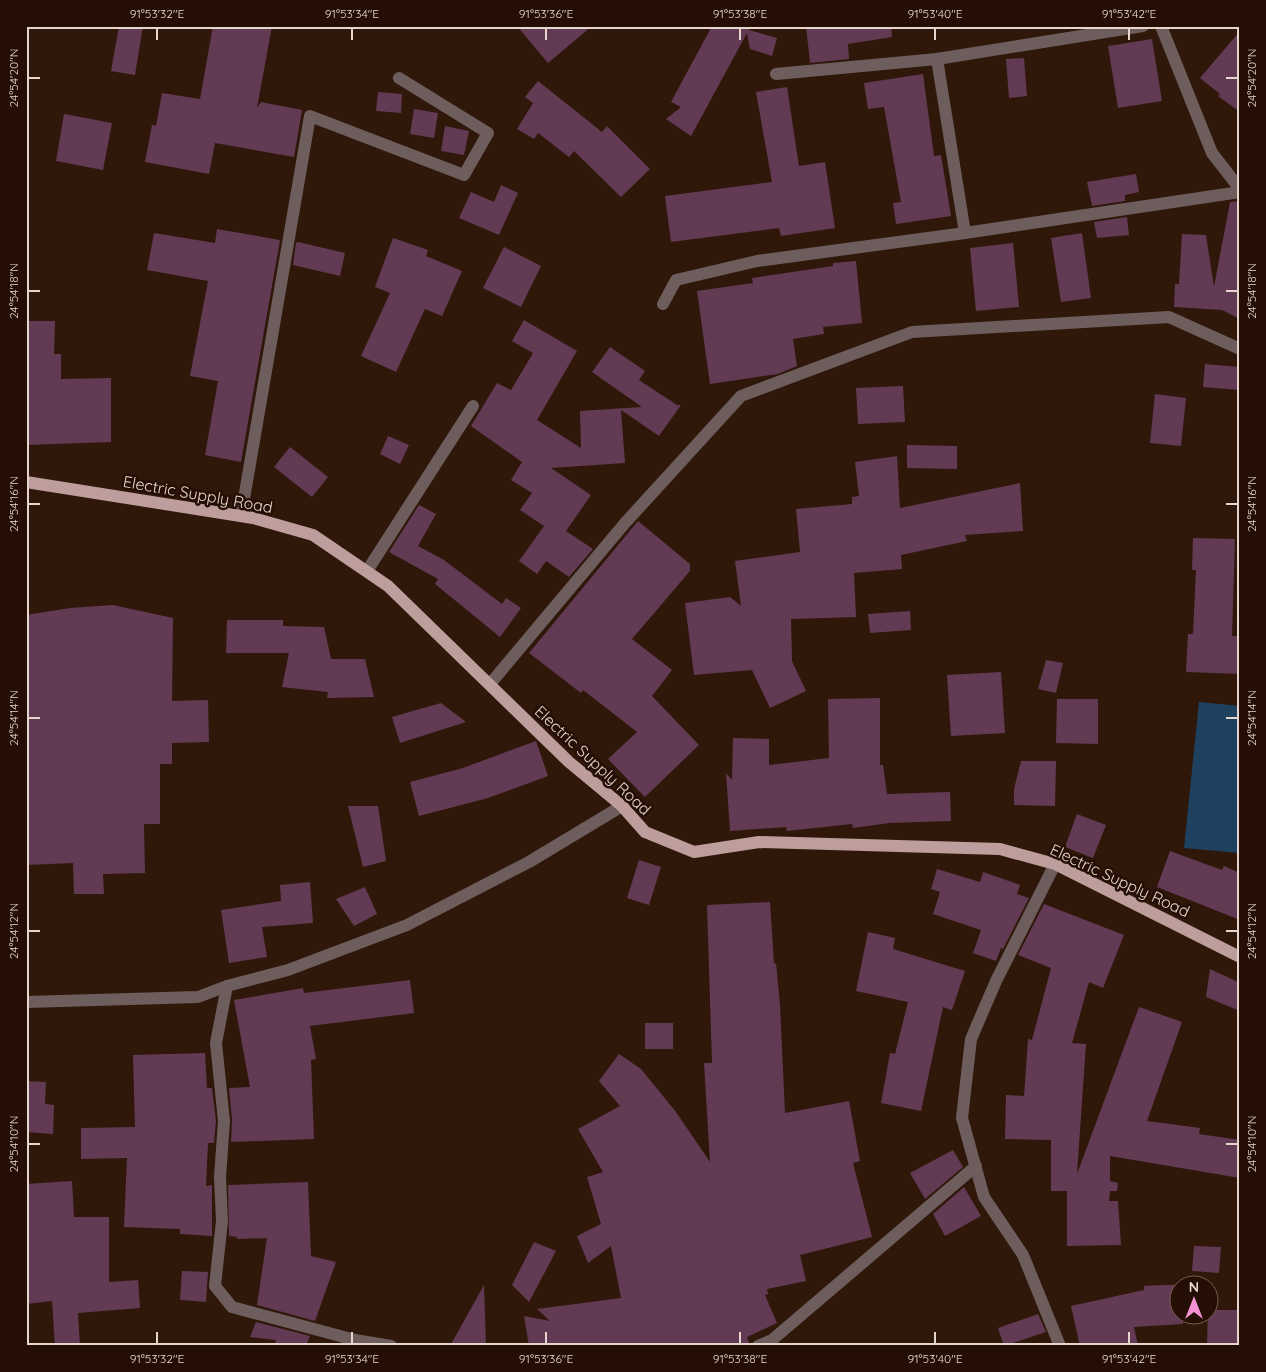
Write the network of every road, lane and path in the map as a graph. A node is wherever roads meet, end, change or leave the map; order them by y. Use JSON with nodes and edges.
{"nodes":[{"id":1,"x":1143,"y":26,"type":"edge"},
{"id":2,"x":1161,"y":26,"type":"edge"},
{"id":3,"x":937,"y":59,"type":"junction"},
{"id":4,"x":776,"y":74,"type":"dead end"},
{"id":5,"x":399,"y":78,"type":"dead end"},
{"id":6,"x":1240,"y":191,"type":"edge"},
{"id":7,"x":965,"y":233,"type":"junction"},
{"id":8,"x":663,"y":304,"type":"dead end"},
{"id":9,"x":1240,"y":349,"type":"edge"},
{"id":10,"x":474,"y":406,"type":"dead end"},
{"id":11,"x":26,"y":482,"type":"edge"},
{"id":12,"x":241,"y":516,"type":"junction"},
{"id":13,"x":367,"y":571,"type":"junction"},
{"id":14,"x":490,"y":684,"type":"junction"},
{"id":15,"x":622,"y":806,"type":"junction"},
{"id":16,"x":1055,"y":864,"type":"junction"},
{"id":17,"x":1240,"y":956,"type":"edge"},
{"id":18,"x":227,"y":986,"type":"junction"},
{"id":19,"x":26,"y":1002,"type":"edge"},
{"id":20,"x":976,"y":1166,"type":"junction"},
{"id":21,"x":772,"y":1343,"type":"edge"},
{"id":22,"x":391,"y":1346,"type":"edge"},
{"id":23,"x":758,"y":1346,"type":"edge"},
{"id":24,"x":1060,"y":1346,"type":"edge"}],
"edges":[{"from":1,"to":3,"type":"street"},
{"from":2,"to":6,"type":"street"},
{"from":3,"to":4,"type":"street"},
{"from":3,"to":7,"type":"street"},
{"from":5,"to":12,"type":"street"},
{"from":6,"to":7,"type":"street"},
{"from":7,"to":8,"type":"street"},
{"from":9,"to":14,"type":"street"},
{"from":10,"to":13,"type":"street"},
{"from":11,"to":12,"type":"main road","name":"Electric Supply Road"},
{"from":12,"to":13,"type":"main road","name":"Electric Supply Road"},
{"from":13,"to":14,"type":"main road","name":"Electric Supply Road"},
{"from":14,"to":15,"type":"main road","name":"Electric Supply Road"},
{"from":15,"to":16,"type":"main road","name":"Electric Supply Road"},
{"from":15,"to":18,"type":"street"},
{"from":16,"to":17,"type":"main road","name":"Electric Supply Road"},
{"from":16,"to":20,"type":"street"},
{"from":18,"to":19,"type":"street"},
{"from":18,"to":22,"type":"street"},
{"from":20,"to":21,"type":"street"},
{"from":20,"to":24,"type":"street"},
{"from":21,"to":23,"type":"street"}]}
